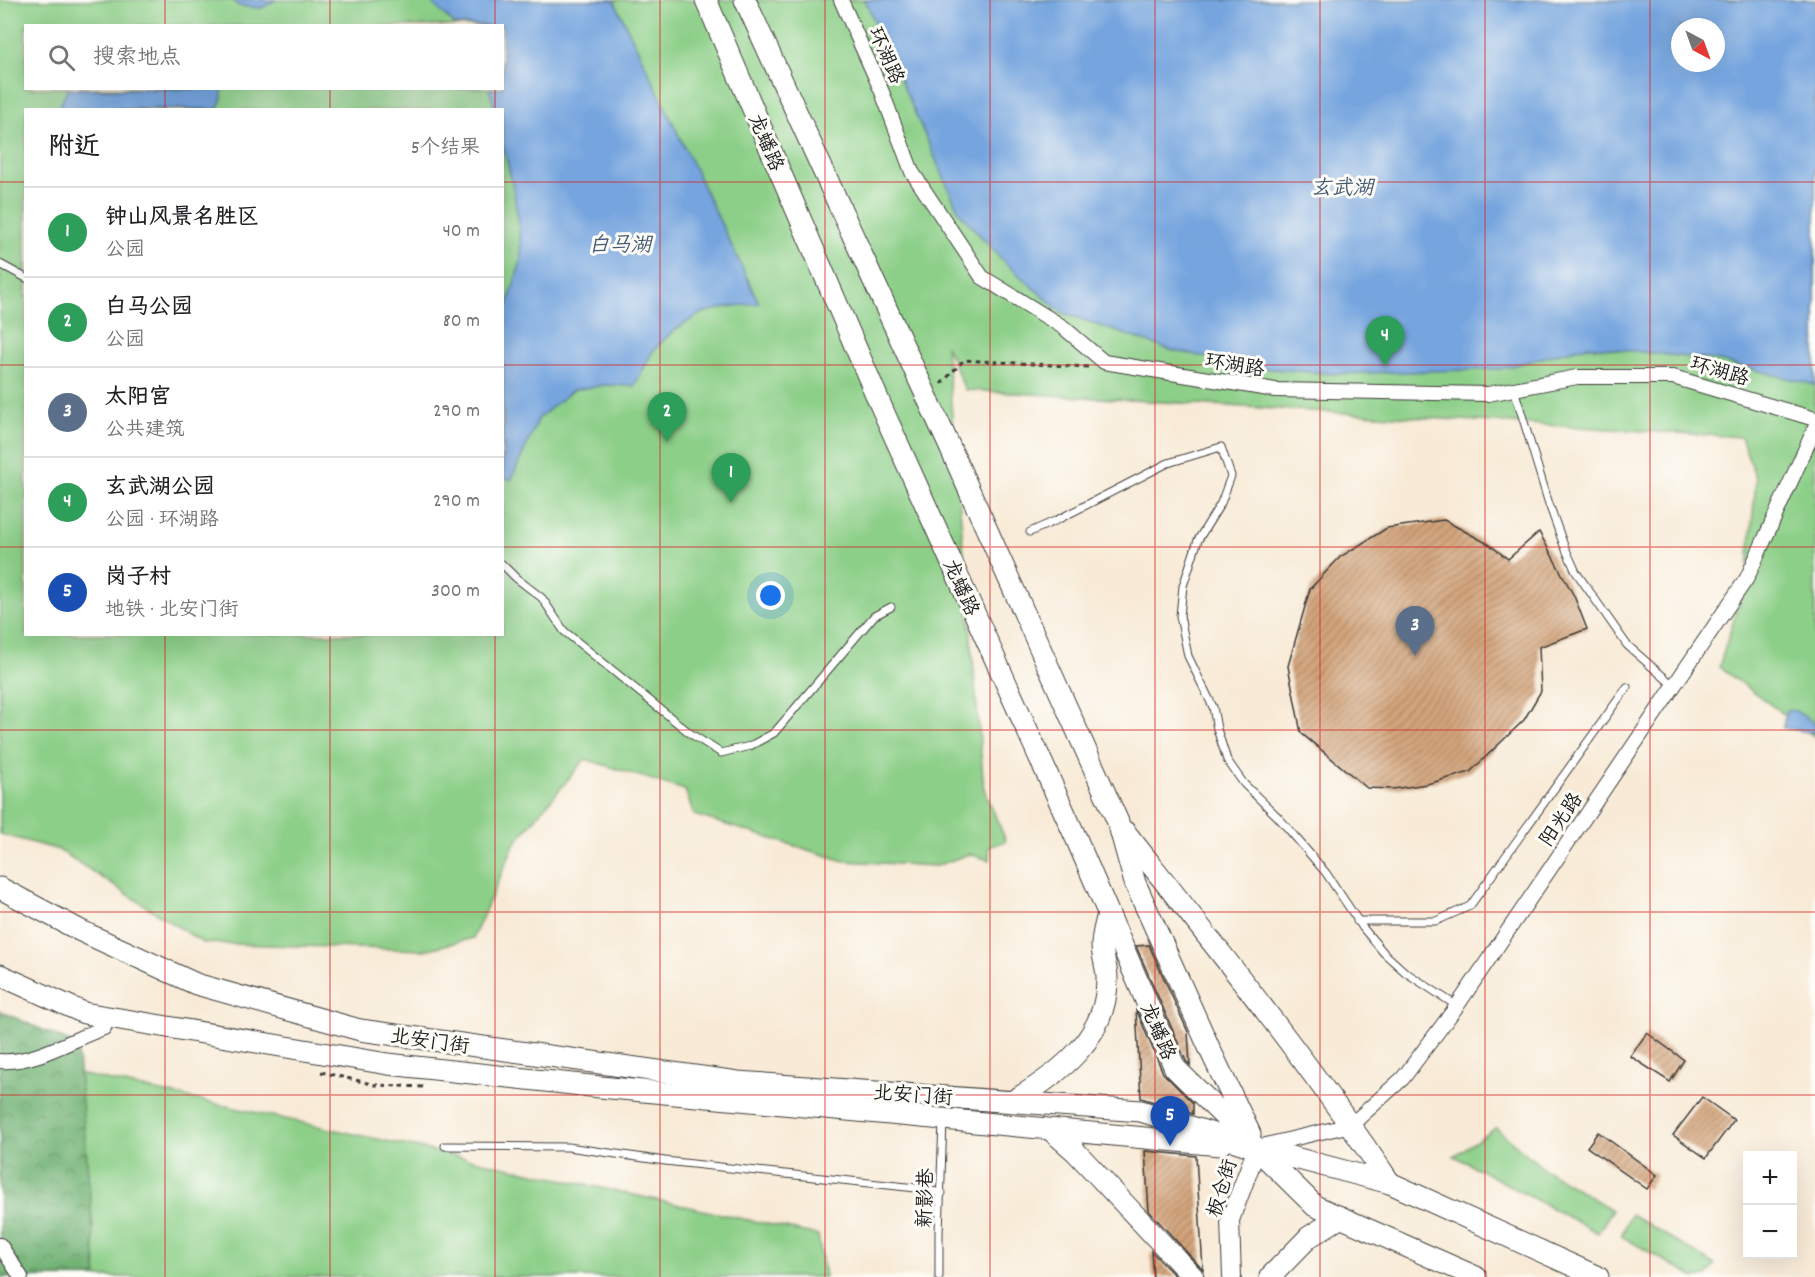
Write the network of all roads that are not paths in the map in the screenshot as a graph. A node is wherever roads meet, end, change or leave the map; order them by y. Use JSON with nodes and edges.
{"nodes":[{"id":1,"x":706,"y":0,"type":"edge"},
{"id":2,"x":745,"y":0,"type":"edge"},
{"id":3,"x":841,"y":0,"type":"edge"},
{"id":4,"x":0,"y":264,"type":"edge"},
{"id":5,"x":24,"y":277,"type":"edge"},
{"id":6,"x":1514,"y":389,"type":"junction"},
{"id":7,"x":1815,"y":419,"type":"edge"},
{"id":8,"x":1815,"y":428,"type":"edge"},
{"id":9,"x":1030,"y":532,"type":"dead end"},
{"id":10,"x":504,"y":566,"type":"edge"},
{"id":11,"x":891,"y":607,"type":"dead end"},
{"id":12,"x":1674,"y":686,"type":"junction"},
{"id":13,"x":1627,"y":687,"type":"dead end"},
{"id":14,"x":1118,"y":822,"type":"junction"},
{"id":15,"x":0,"y":888,"type":"edge"},
{"id":16,"x":1108,"y":913,"type":"junction"},
{"id":17,"x":1357,"y":921,"type":"junction"},
{"id":18,"x":0,"y":975,"type":"edge"},
{"id":19,"x":1457,"y":1006,"type":"junction"},
{"id":20,"x":98,"y":1030,"type":"dead end"},
{"id":21,"x":0,"y":1061,"type":"edge"},
{"id":22,"x":1013,"y":1101,"type":"junction"},
{"id":23,"x":943,"y":1119,"type":"junction"},
{"id":24,"x":1351,"y":1125,"type":"junction"},
{"id":25,"x":1051,"y":1130,"type":"junction"},
{"id":26,"x":445,"y":1146,"type":"dead end"},
{"id":27,"x":1257,"y":1148,"type":"junction"},
{"id":28,"x":1390,"y":1183,"type":"junction"},
{"id":29,"x":942,"y":1193,"type":"junction"},
{"id":30,"x":1341,"y":1217,"type":"junction"},
{"id":31,"x":0,"y":1245,"type":"edge"},
{"id":32,"x":21,"y":1277,"type":"edge"},
{"id":33,"x":939,"y":1277,"type":"edge"},
{"id":34,"x":1193,"y":1277,"type":"edge"},
{"id":35,"x":1232,"y":1277,"type":"edge"},
{"id":36,"x":1270,"y":1277,"type":"edge"},
{"id":37,"x":1476,"y":1277,"type":"edge"},
{"id":38,"x":1598,"y":1277,"type":"edge"}],
"edges":[{"from":1,"to":16,"type":"main road","name":"龙蟠路"},
{"from":2,"to":14,"type":"main road","name":"龙蟠路"},
{"from":3,"to":6,"type":"street","name":"环湖路"},
{"from":4,"to":5,"type":"lane"},
{"from":6,"to":7,"type":"street","name":"环湖路"},
{"from":6,"to":12,"type":"lane"},
{"from":8,"to":12,"type":"street","name":"阳光路"},
{"from":9,"to":17,"type":"lane"},
{"from":10,"to":11,"type":"lane"},
{"from":12,"to":19,"type":"street","name":"阳光路"},
{"from":13,"to":17,"type":"lane"},
{"from":14,"to":24,"type":"main road"},
{"from":14,"to":27,"type":"main road","name":"龙蟠路"},
{"from":15,"to":22,"type":"main road","name":"北安门街"},
{"from":16,"to":22,"type":"main road"},
{"from":16,"to":27,"type":"main road","name":"龙蟠路"},
{"from":17,"to":19,"type":"lane"},
{"from":18,"to":23,"type":"main road"},
{"from":19,"to":24,"type":"street","name":"阳光路"},
{"from":20,"to":21,"type":"street"},
{"from":22,"to":27,"type":"main road","name":"北安门街"},
{"from":23,"to":25,"type":"main road"},
{"from":23,"to":29,"type":"lane","name":"新影巷"},
{"from":24,"to":27,"type":"street","name":"阳光路"},
{"from":24,"to":28,"type":"main road"},
{"from":25,"to":27,"type":"main road"},
{"from":25,"to":34,"type":"main road"},
{"from":26,"to":29,"type":"lane"},
{"from":27,"to":28,"type":"main road","name":"龙蟠路"},
{"from":27,"to":30,"type":"main road","name":"龙蟠路"},
{"from":27,"to":35,"type":"main road","name":"板仓街"},
{"from":28,"to":38,"type":"main road","name":"龙蟠路"},
{"from":29,"to":33,"type":"lane","name":"新影巷"},
{"from":30,"to":36,"type":"main road"},
{"from":30,"to":37,"type":"main road","name":"龙蟠路"},
{"from":31,"to":32,"type":"street"}]}
